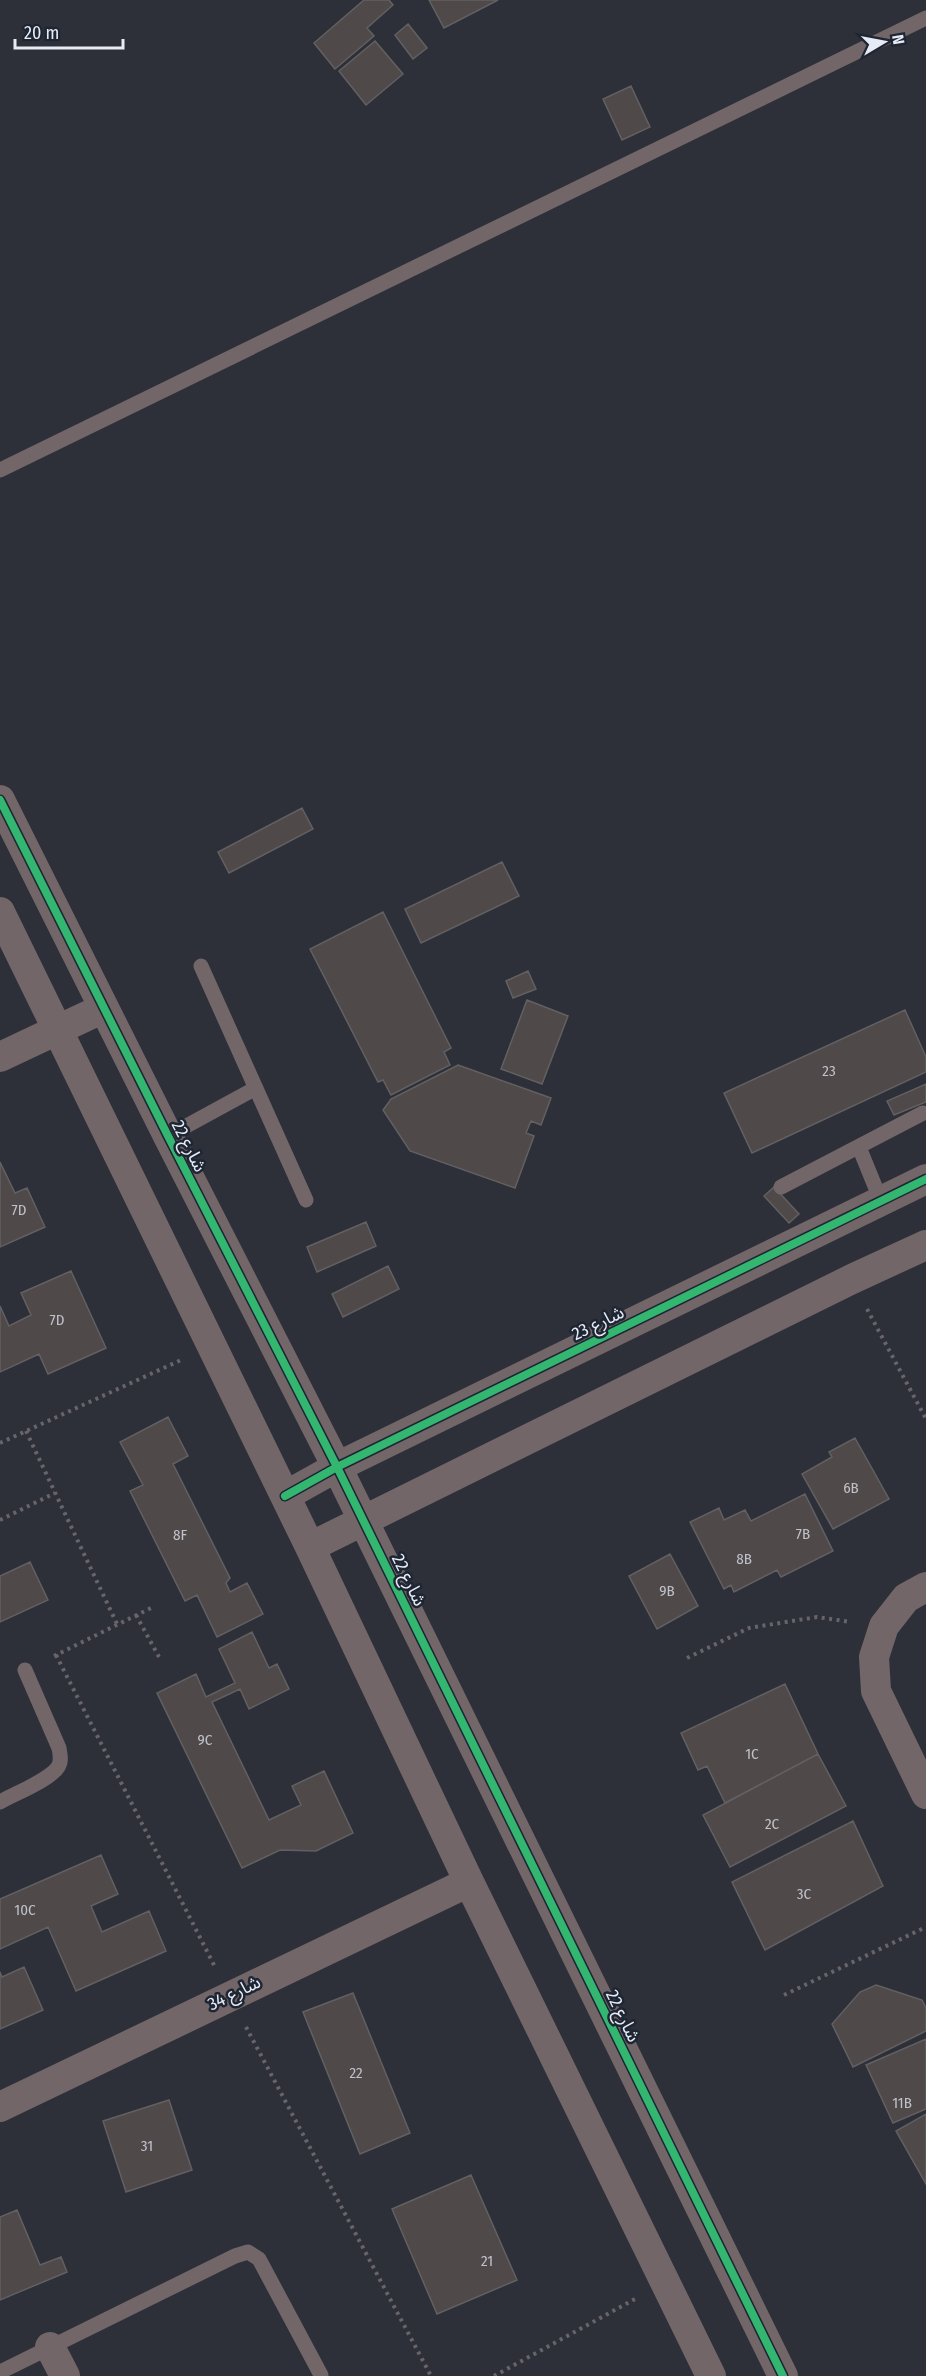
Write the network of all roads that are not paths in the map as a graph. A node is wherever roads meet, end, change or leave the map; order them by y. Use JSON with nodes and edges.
{"nodes":[{"id":1,"x":926,"y":18,"type":"edge"},
{"id":2,"x":0,"y":470,"type":"edge"},
{"id":3,"x":0,"y":800,"type":"edge"},
{"id":4,"x":0,"y":912,"type":"edge"},
{"id":5,"x":201,"y":966,"type":"dead end"},
{"id":6,"x":104,"y":1008,"type":"junction"},
{"id":7,"x":58,"y":1030,"type":"junction"},
{"id":8,"x":0,"y":1057,"type":"edge"},
{"id":9,"x":256,"y":1088,"type":"junction"},
{"id":10,"x":923,"y":1113,"type":"dead end"},
{"id":11,"x":168,"y":1136,"type":"junction"},
{"id":12,"x":858,"y":1147,"type":"junction"},
{"id":13,"x":926,"y":1179,"type":"edge"},
{"id":14,"x":781,"y":1187,"type":"dead end"},
{"id":15,"x":306,"y":1200,"type":"dead end"},
{"id":16,"x":881,"y":1201,"type":"junction"},
{"id":17,"x":926,"y":1245,"type":"edge"},
{"id":18,"x":337,"y":1467,"type":"junction"},
{"id":19,"x":285,"y":1496,"type":"junction"},
{"id":20,"x":363,"y":1521,"type":"junction"},
{"id":21,"x":310,"y":1547,"type":"junction"},
{"id":22,"x":926,"y":1587,"type":"edge"},
{"id":23,"x":25,"y":1670,"type":"road end"},
{"id":24,"x":926,"y":1794,"type":"edge"},
{"id":25,"x":0,"y":1802,"type":"edge"},
{"id":26,"x":469,"y":1882,"type":"junction"},
{"id":27,"x":0,"y":2107,"type":"edge"},
{"id":28,"x":50,"y":2347,"type":"junction"},
{"id":29,"x":0,"y":2372,"type":"edge"},
{"id":30,"x":321,"y":2375,"type":"edge"},
{"id":31,"x":65,"y":2376,"type":"edge"},
{"id":32,"x":711,"y":2376,"type":"edge"},
{"id":33,"x":783,"y":2376,"type":"edge"}],
"edges":[{"from":1,"to":2,"type":"lane"},
{"from":3,"to":6,"type":"street","name":"شارع 22"},
{"from":4,"to":7,"type":"street"},
{"from":5,"to":9,"type":"lane"},
{"from":6,"to":7,"type":"street"},
{"from":6,"to":11,"type":"street","name":"شارع 22"},
{"from":7,"to":8,"type":"street"},
{"from":7,"to":19,"type":"street"},
{"from":9,"to":11,"type":"lane"},
{"from":9,"to":15,"type":"lane"},
{"from":10,"to":12,"type":"lane"},
{"from":11,"to":18,"type":"street","name":"شارع 22"},
{"from":12,"to":14,"type":"lane"},
{"from":12,"to":16,"type":"lane"},
{"from":13,"to":16,"type":"street","name":"شارع 23"},
{"from":16,"to":18,"type":"street","name":"شارع 23"},
{"from":17,"to":20,"type":"street"},
{"from":18,"to":19,"type":"street","name":"شارع 23"},
{"from":18,"to":20,"type":"street","name":"شارع 22"},
{"from":19,"to":21,"type":"street"},
{"from":20,"to":21,"type":"street"},
{"from":20,"to":33,"type":"street","name":"شارع 22"},
{"from":21,"to":26,"type":"street"},
{"from":22,"to":24,"type":"street"},
{"from":23,"to":25,"type":"lane"},
{"from":26,"to":27,"type":"street","name":"شارع 34"},
{"from":26,"to":32,"type":"street"},
{"from":28,"to":29,"type":"lane"},
{"from":28,"to":30,"type":"lane"},
{"from":28,"to":31,"type":"street"}]}
